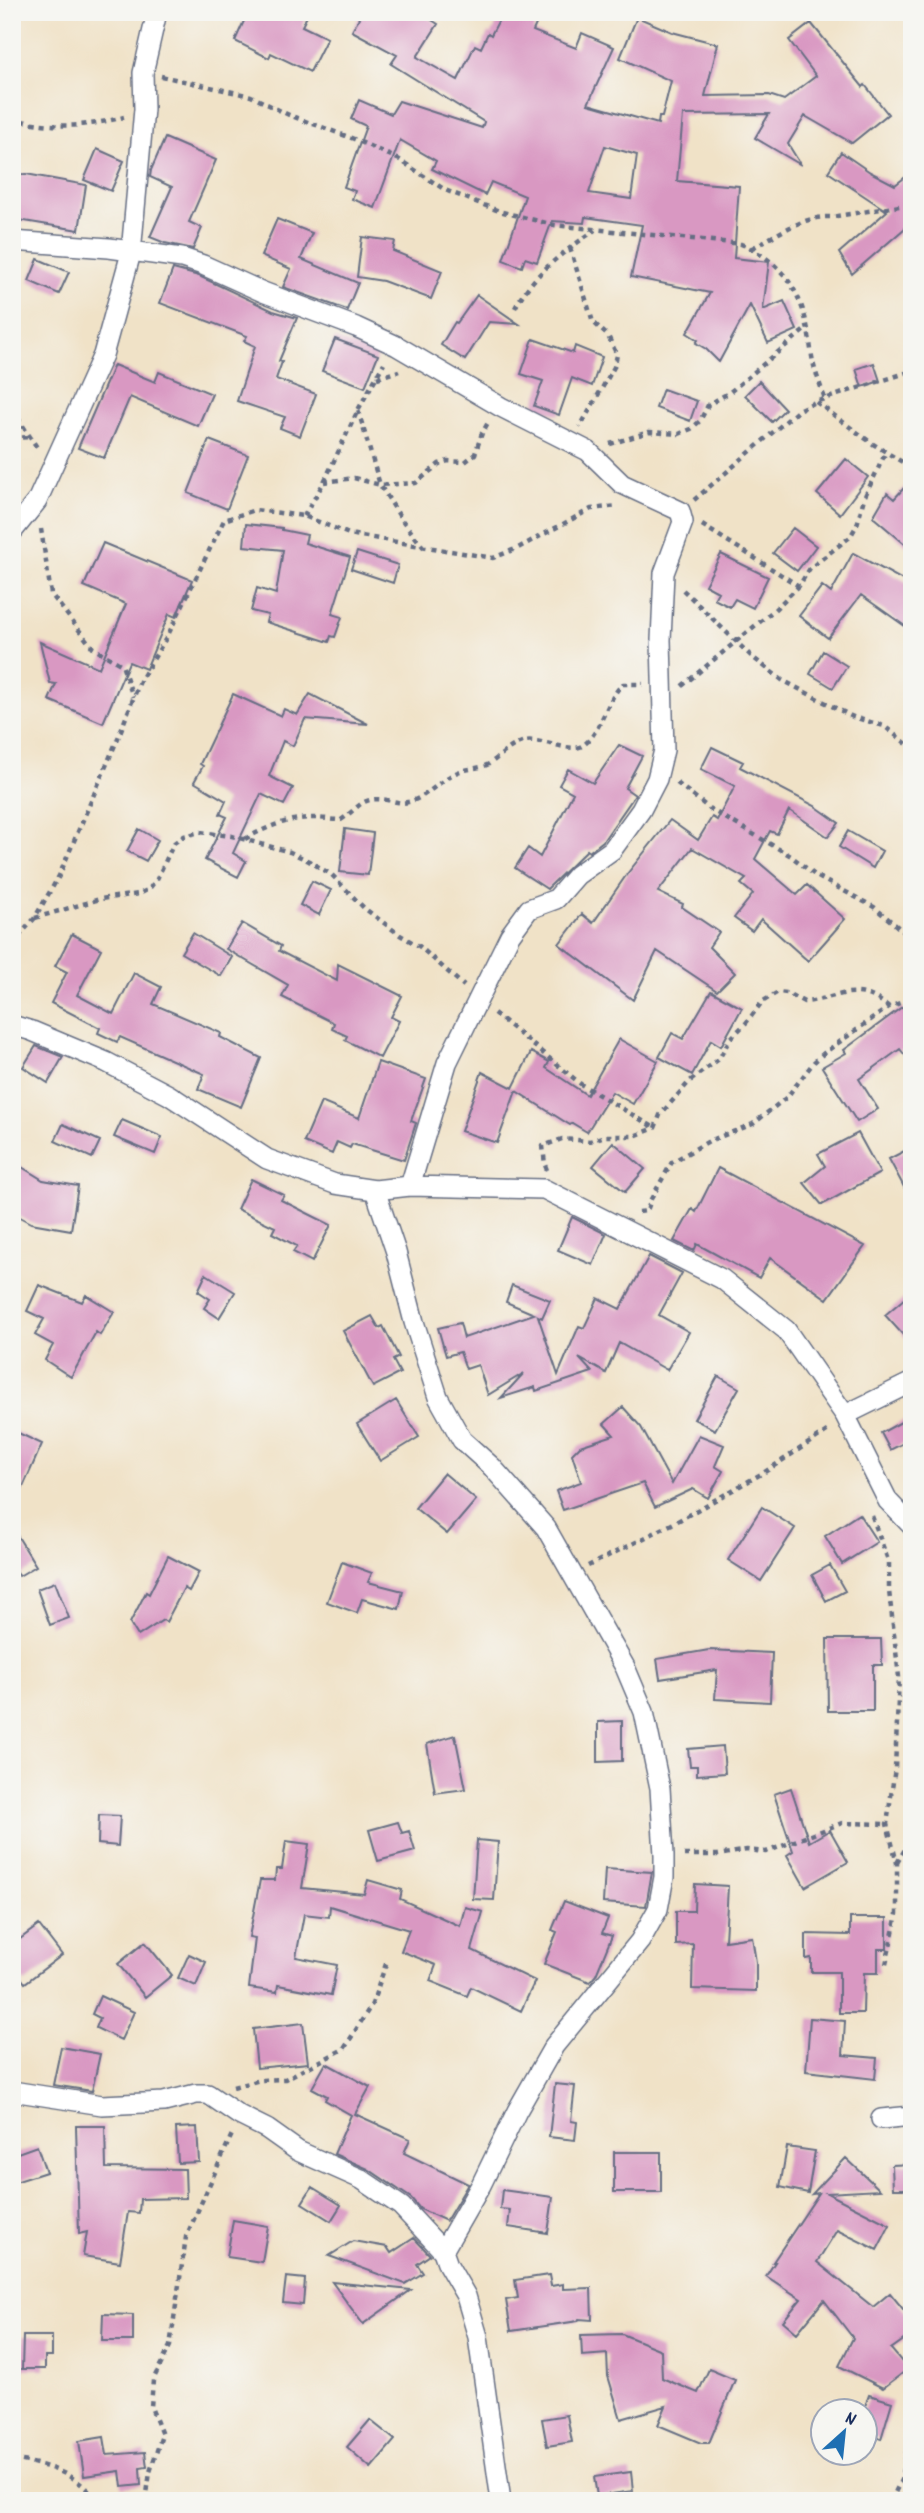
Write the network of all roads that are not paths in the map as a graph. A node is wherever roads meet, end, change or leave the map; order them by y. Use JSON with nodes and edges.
{"nodes":[{"id":1,"x":158,"y":12,"type":"edge"},
{"id":2,"x":12,"y":241,"type":"edge"},
{"id":3,"x":131,"y":253,"type":"junction"},
{"id":4,"x":12,"y":532,"type":"edge"},
{"id":5,"x":12,"y":1025,"type":"edge"},
{"id":6,"x":410,"y":1186,"type":"junction"},
{"id":7,"x":375,"y":1190,"type":"junction"},
{"id":8,"x":912,"y":1382,"type":"edge"},
{"id":9,"x":845,"y":1415,"type":"junction"},
{"id":10,"x":912,"y":1526,"type":"edge"},
{"id":11,"x":12,"y":2091,"type":"edge"},
{"id":12,"x":912,"y":2116,"type":"edge"},
{"id":13,"x":881,"y":2119,"type":"dead end"},
{"id":14,"x":443,"y":2251,"type":"junction"},
{"id":15,"x":501,"y":2501,"type":"edge"}],
"edges":[{"from":1,"to":3,"type":"street"},
{"from":2,"to":3,"type":"street"},
{"from":3,"to":4,"type":"street"},
{"from":3,"to":6,"type":"street"},
{"from":5,"to":7,"type":"street"},
{"from":6,"to":7,"type":"street"},
{"from":6,"to":9,"type":"street"},
{"from":7,"to":14,"type":"street"},
{"from":8,"to":9,"type":"street"},
{"from":9,"to":10,"type":"street"},
{"from":11,"to":14,"type":"street"},
{"from":12,"to":13,"type":"street"},
{"from":14,"to":15,"type":"street"}]}
